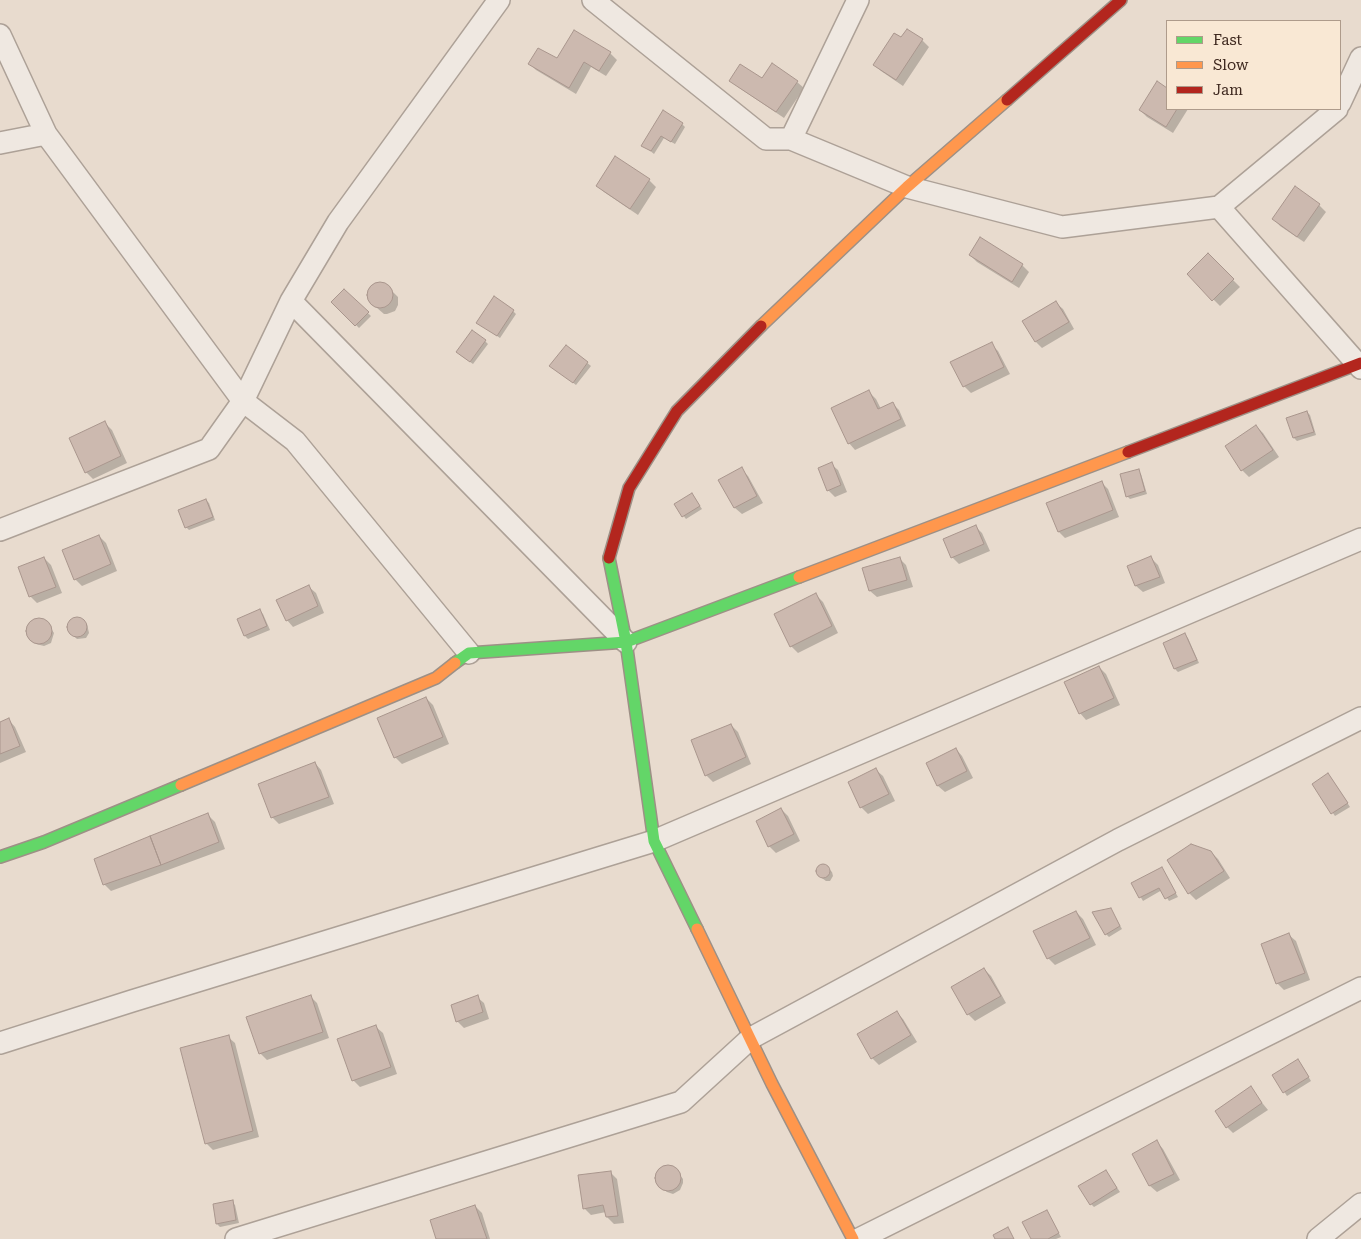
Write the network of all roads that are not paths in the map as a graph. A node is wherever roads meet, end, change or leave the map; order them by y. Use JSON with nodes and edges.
{"nodes":[{"id":1,"x":499,"y":0,"type":"edge"},
{"id":2,"x":858,"y":0,"type":"edge"},
{"id":3,"x":1122,"y":0,"type":"edge"},
{"id":4,"x":598,"y":2,"type":"edge"},
{"id":5,"x":0,"y":35,"type":"edge"},
{"id":6,"x":1361,"y":58,"type":"edge"},
{"id":7,"x":1341,"y":101,"type":"edge"},
{"id":8,"x":1336,"y":110,"type":"edge"},
{"id":9,"x":46,"y":134,"type":"junction"},
{"id":10,"x":791,"y":139,"type":"junction"},
{"id":11,"x":0,"y":143,"type":"edge"},
{"id":12,"x":907,"y":187,"type":"junction"},
{"id":13,"x":1219,"y":207,"type":"junction"},
{"id":14,"x":290,"y":301,"type":"junction"},
{"id":15,"x":1360,"y":365,"type":"edge"},
{"id":16,"x":243,"y":402,"type":"junction"},
{"id":17,"x":0,"y":530,"type":"edge"},
{"id":18,"x":1361,"y":539,"type":"edge"},
{"id":19,"x":626,"y":642,"type":"junction"},
{"id":20,"x":469,"y":652,"type":"junction"},
{"id":21,"x":1361,"y":718,"type":"edge"},
{"id":22,"x":654,"y":841,"type":"junction"},
{"id":23,"x":0,"y":857,"type":"edge"},
{"id":24,"x":1361,"y":988,"type":"edge"},
{"id":25,"x":751,"y":1038,"type":"junction"},
{"id":26,"x":0,"y":1043,"type":"edge"},
{"id":27,"x":1361,"y":1204,"type":"edge"},
{"id":28,"x":236,"y":1239,"type":"edge"},
{"id":29,"x":853,"y":1239,"type":"edge"},
{"id":30,"x":859,"y":1239,"type":"edge"},
{"id":31,"x":1318,"y":1239,"type":"edge"}],
"edges":[{"from":1,"to":14,"type":"street"},
{"from":2,"to":10,"type":"street"},
{"from":3,"to":12,"type":"street"},
{"from":4,"to":10,"type":"street"},
{"from":5,"to":9,"type":"street"},
{"from":6,"to":7,"type":"street"},
{"from":8,"to":13,"type":"street"},
{"from":9,"to":11,"type":"street"},
{"from":9,"to":16,"type":"street"},
{"from":10,"to":12,"type":"street"},
{"from":12,"to":13,"type":"street"},
{"from":12,"to":19,"type":"street"},
{"from":13,"to":15,"type":"street"},
{"from":14,"to":16,"type":"street"},
{"from":14,"to":19,"type":"street"},
{"from":15,"to":19,"type":"street"},
{"from":16,"to":17,"type":"street"},
{"from":16,"to":20,"type":"street"},
{"from":18,"to":22,"type":"street"},
{"from":19,"to":20,"type":"street"},
{"from":19,"to":22,"type":"street"},
{"from":20,"to":23,"type":"street"},
{"from":21,"to":25,"type":"street"},
{"from":22,"to":25,"type":"street"},
{"from":22,"to":26,"type":"street"},
{"from":24,"to":30,"type":"street"},
{"from":25,"to":28,"type":"street"},
{"from":25,"to":29,"type":"street"},
{"from":27,"to":31,"type":"street"}]}
